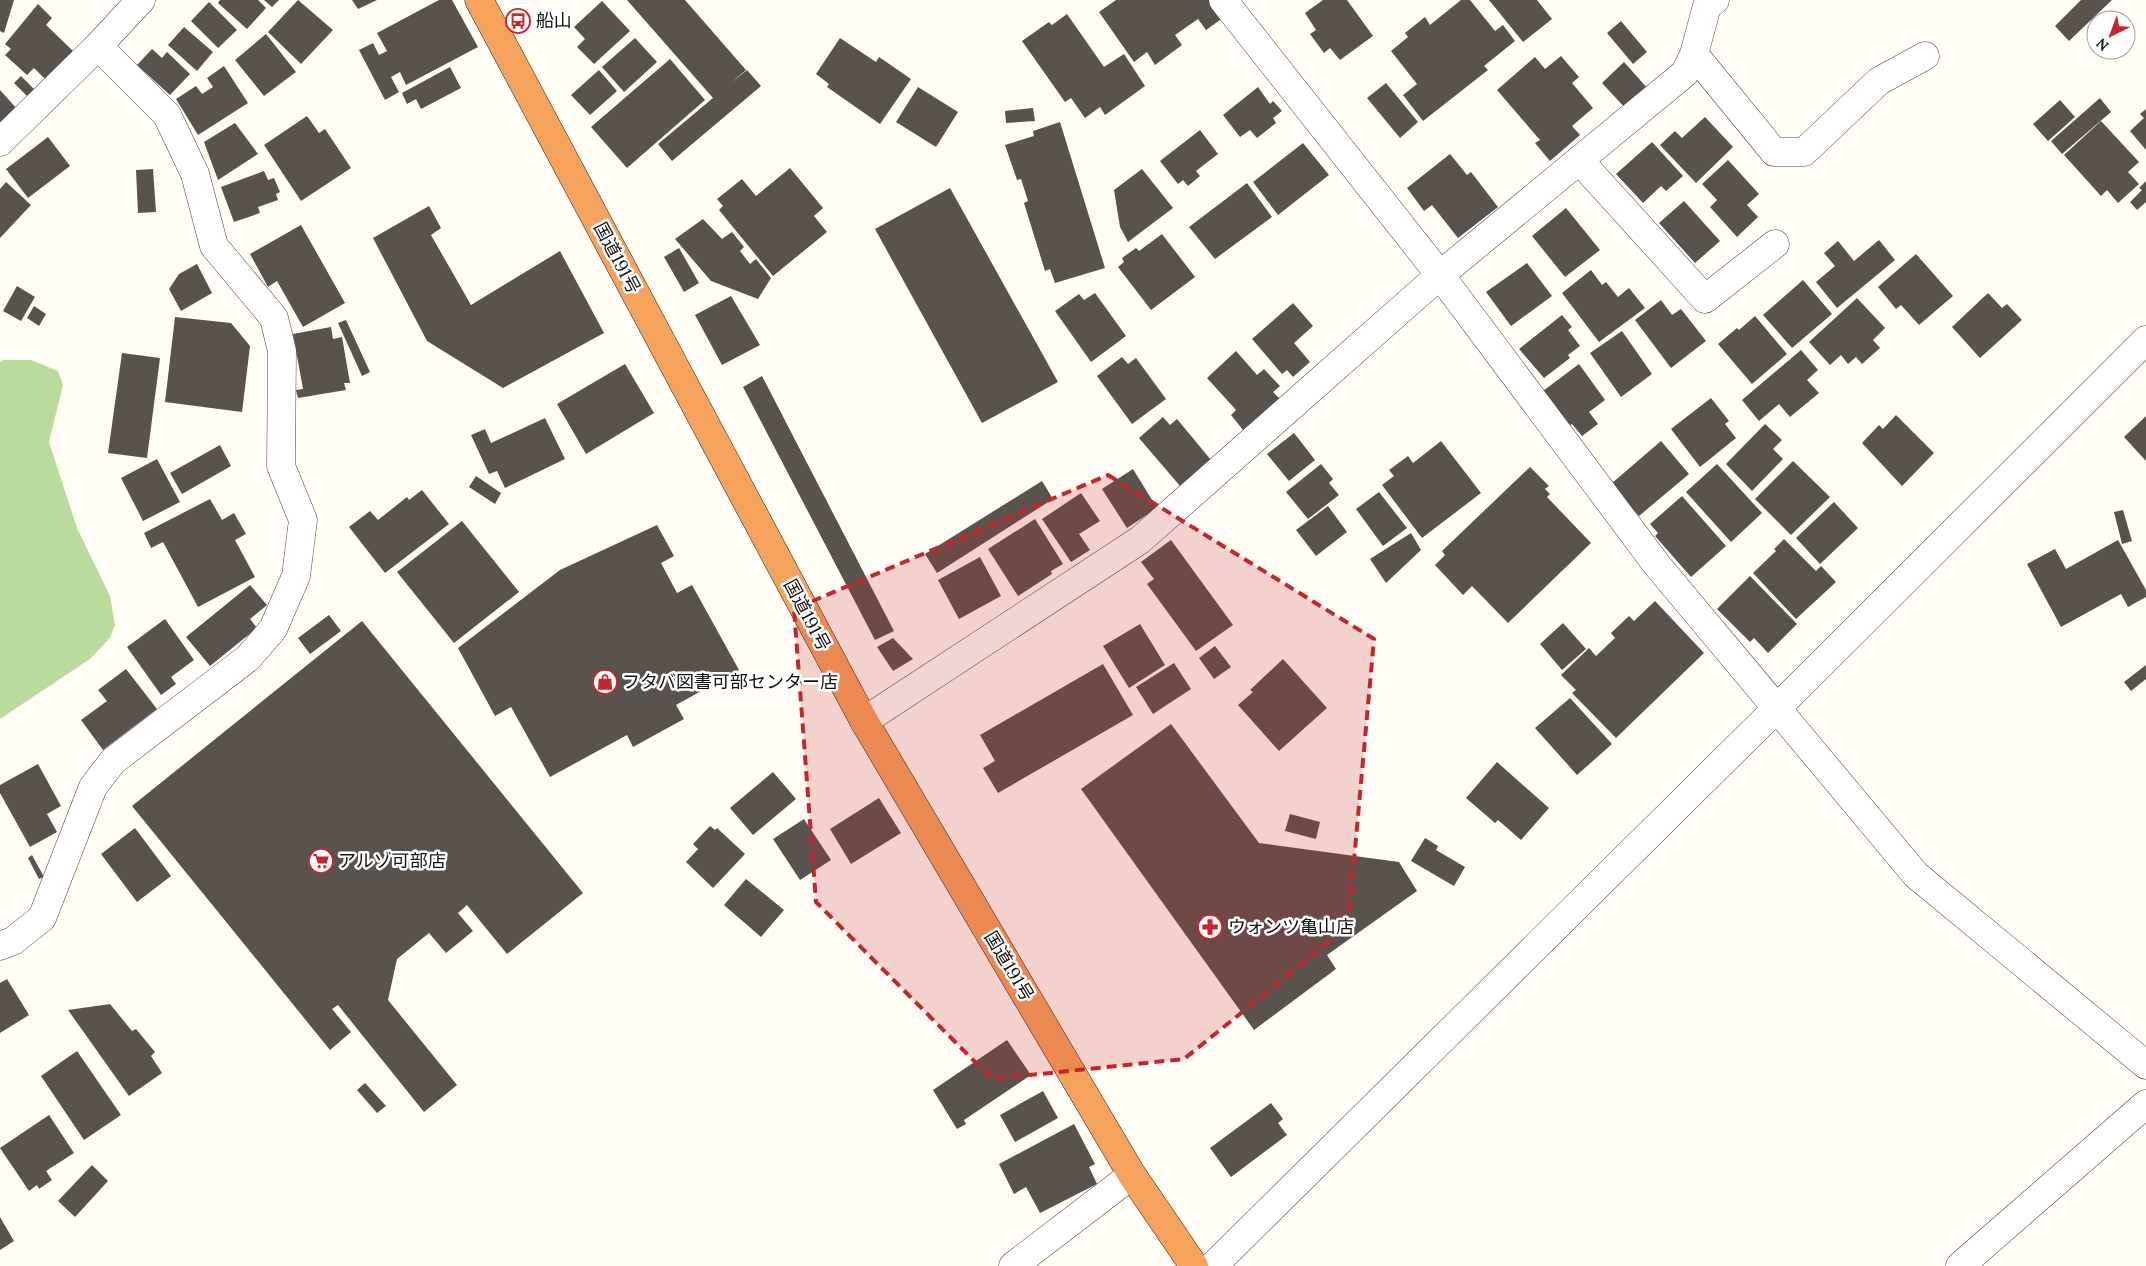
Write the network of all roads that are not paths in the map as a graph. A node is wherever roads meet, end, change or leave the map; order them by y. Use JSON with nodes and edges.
{"nodes":[{"id":1,"x":479,"y":0,"type":"edge"},
{"id":2,"x":1223,"y":0,"type":"edge"},
{"id":3,"x":1715,"y":0,"type":"edge"},
{"id":4,"x":129,"y":3,"type":"edge"},
{"id":5,"x":98,"y":46,"type":"junction"},
{"id":6,"x":1694,"y":54,"type":"junction"},
{"id":7,"x":1925,"y":56,"type":"dead end"},
{"id":8,"x":0,"y":142,"type":"edge"},
{"id":9,"x":1579,"y":160,"type":"junction"},
{"id":10,"x":1776,"y":244,"type":"dead end"},
{"id":11,"x":1440,"y":275,"type":"junction"},
{"id":12,"x":2146,"y":340,"type":"edge"},
{"id":13,"x":1776,"y":709,"type":"junction"},
{"id":14,"x":864,"y":721,"type":"junction"},
{"id":15,"x":0,"y":946,"type":"edge"},
{"id":16,"x":2146,"y":1065,"type":"edge"},
{"id":17,"x":2146,"y":1104,"type":"edge"},
{"id":18,"x":1132,"y":1174,"type":"junction"},
{"id":19,"x":1013,"y":1266,"type":"edge"},
{"id":20,"x":1194,"y":1266,"type":"edge"},
{"id":21,"x":1213,"y":1266,"type":"edge"},
{"id":22,"x":1960,"y":1266,"type":"edge"}],
"edges":[{"from":1,"to":14,"type":"highway","name":"国道191号"},
{"from":2,"to":11,"type":"street"},
{"from":3,"to":6,"type":"street"},
{"from":4,"to":5,"type":"street"},
{"from":5,"to":8,"type":"street"},
{"from":5,"to":15,"type":"street"},
{"from":6,"to":7,"type":"street"},
{"from":6,"to":9,"type":"street"},
{"from":9,"to":10,"type":"street"},
{"from":9,"to":11,"type":"street"},
{"from":11,"to":13,"type":"street"},
{"from":11,"to":14,"type":"street"},
{"from":12,"to":13,"type":"street"},
{"from":13,"to":16,"type":"street"},
{"from":13,"to":21,"type":"street"},
{"from":14,"to":18,"type":"highway","name":"国道191号"},
{"from":17,"to":22,"type":"street"},
{"from":18,"to":19,"type":"street"},
{"from":18,"to":20,"type":"highway","name":"国道191号"}]}
